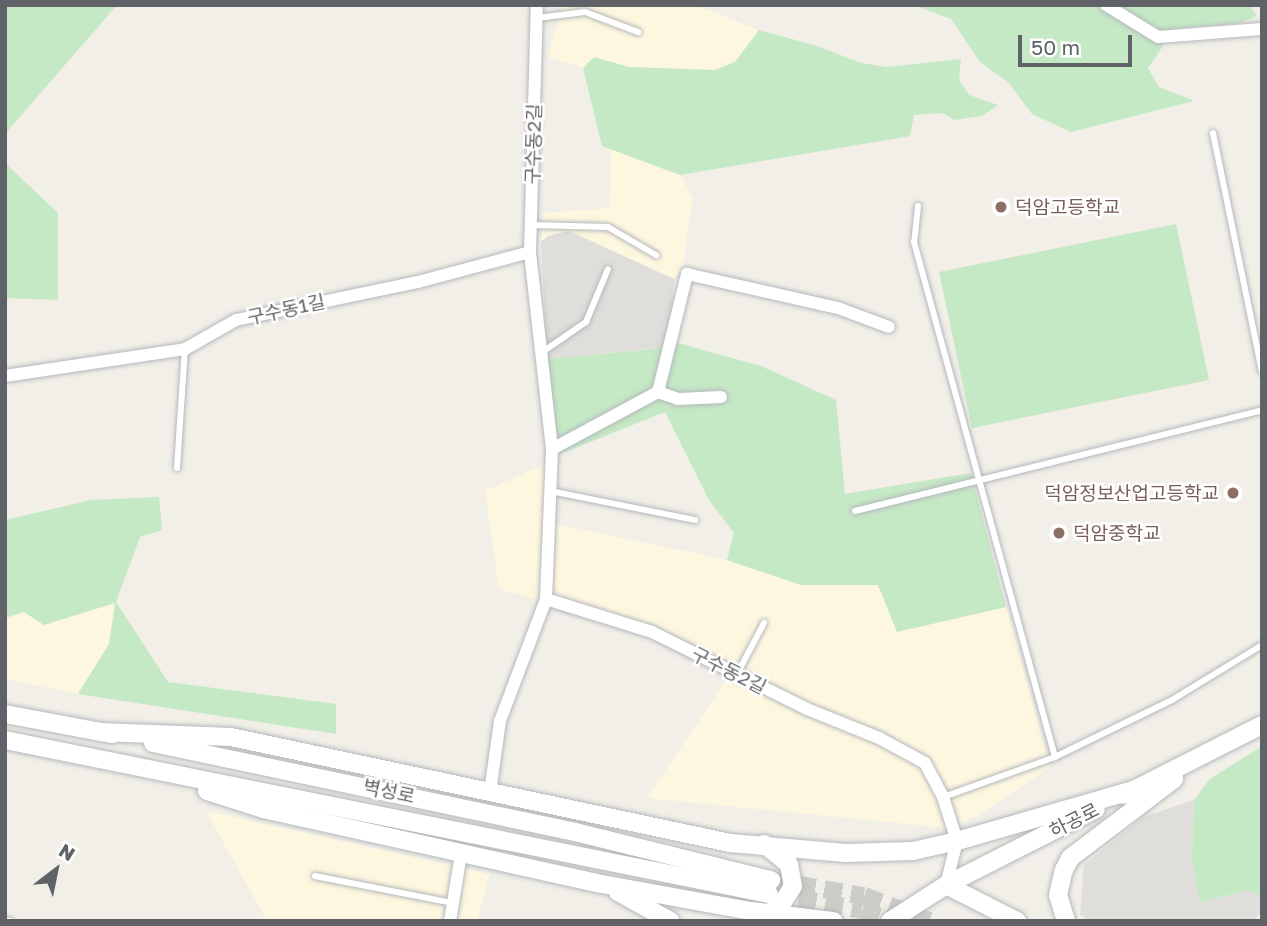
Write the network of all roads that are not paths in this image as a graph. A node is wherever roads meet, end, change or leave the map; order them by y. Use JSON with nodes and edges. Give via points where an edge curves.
{"nodes":[{"id":1,"x":1106,"y":5,"type":"edge"},
{"id":2,"x":537,"y":11,"type":"edge"},
{"id":3,"x":1262,"y":29,"type":"edge"},
{"id":4,"x":638,"y":32,"type":"dead end"},
{"id":5,"x":1213,"y":133,"type":"dead end"},
{"id":6,"x":918,"y":205,"type":"dead end"},
{"id":7,"x":531,"y":225,"type":"junction"},
{"id":8,"x":530,"y":252,"type":"junction"},
{"id":9,"x":656,"y":255,"type":"dead end"},
{"id":10,"x":608,"y":269,"type":"dead end"},
{"id":11,"x":889,"y":327,"type":"dead end"},
{"id":12,"x":185,"y":349,"type":"junction"},
{"id":13,"x":541,"y":353,"type":"junction"},
{"id":14,"x":1262,"y":371,"type":"edge"},
{"id":15,"x":5,"y":376,"type":"edge"},
{"id":16,"x":658,"y":392,"type":"junction"},
{"id":17,"x":721,"y":397,"type":"dead end"},
{"id":18,"x":1262,"y":410,"type":"edge"},
{"id":19,"x":552,"y":449,"type":"junction"},
{"id":20,"x":177,"y":468,"type":"dead end"},
{"id":21,"x":980,"y":479,"type":"junction"},
{"id":22,"x":550,"y":491,"type":"junction"},
{"id":23,"x":856,"y":511,"type":"dead end"},
{"id":24,"x":695,"y":520,"type":"dead end"},
{"id":25,"x":546,"y":599,"type":"junction"},
{"id":26,"x":764,"y":623,"type":"dead end"},
{"id":27,"x":1262,"y":645,"type":"edge"},
{"id":28,"x":737,"y":674,"type":"junction"},
{"id":29,"x":5,"y":713,"type":"edge"},
{"id":30,"x":1262,"y":725,"type":"edge"},
{"id":31,"x":100,"y":732,"type":"junction"},
{"id":32,"x":5,"y":740,"type":"edge"},
{"id":33,"x":1205,"y":756,"type":"junction"},
{"id":34,"x":1055,"y":757,"type":"junction"},
{"id":35,"x":127,"y":765,"type":"junction"},
{"id":36,"x":1134,"y":790,"type":"junction"},
{"id":37,"x":489,"y":792,"type":"junction"},
{"id":38,"x":943,"y":797,"type":"junction"},
{"id":39,"x":957,"y":841,"type":"junction"},
{"id":40,"x":764,"y":844,"type":"junction"},
{"id":41,"x":465,"y":853,"type":"junction"},
{"id":42,"x":315,"y":876,"type":"dead end"},
{"id":43,"x":602,"y":884,"type":"junction"},
{"id":44,"x":946,"y":885,"type":"junction"},
{"id":45,"x":453,"y":903,"type":"junction"},
{"id":46,"x":768,"y":913,"type":"junction"},
{"id":47,"x":450,"y":921,"type":"edge"},
{"id":48,"x":670,"y":921,"type":"edge"},
{"id":49,"x":832,"y":921,"type":"edge"},
{"id":50,"x":890,"y":921,"type":"edge"},
{"id":51,"x":1017,"y":921,"type":"edge"},
{"id":52,"x":1066,"y":921,"type":"edge"}],
"edges":[{"from":1,"to":3,"type":"street","via":[[1158,37]]},
{"from":2,"to":4,"type":"lane","via":[[585,12]]},
{"from":2,"to":7,"type":"street","name":"구수동2길"},
{"from":5,"to":14,"type":"lane"},
{"from":6,"to":21,"type":"lane","via":[[914,242]]},
{"from":7,"to":8,"type":"street","name":"구수동2길"},
{"from":7,"to":9,"type":"lane","via":[[608,227]]},
{"from":8,"to":12,"type":"street","name":"구수동1길","via":[[418,282],[236,320]]},
{"from":8,"to":13,"type":"street","name":"구수동2길"},
{"from":10,"to":13,"type":"lane","via":[[586,322]]},
{"from":11,"to":16,"type":"street","via":[[838,307],[687,274]]},
{"from":12,"to":15,"type":"street","name":"구수동1길"},
{"from":12,"to":20,"type":"lane"},
{"from":13,"to":19,"type":"street","name":"구수동2길"},
{"from":16,"to":17,"type":"street","via":[[678,399]]},
{"from":16,"to":19,"type":"street"},
{"from":18,"to":21,"type":"lane"},
{"from":19,"to":22,"type":"street","name":"구수동2길"},
{"from":21,"to":23,"type":"lane"},
{"from":21,"to":34,"type":"lane"},
{"from":22,"to":24,"type":"lane"},
{"from":22,"to":25,"type":"street","name":"구수동2길"},
{"from":25,"to":28,"type":"street","name":"구수동2길","via":[[652,632]]},
{"from":25,"to":37,"type":"street","via":[[499,721]]},
{"from":26,"to":28,"type":"lane"},
{"from":27,"to":34,"type":"lane","via":[[1172,700]]},
{"from":28,"to":38,"type":"street","name":"구수동2길","via":[[925,763]]},
{"from":29,"to":31,"type":"main road","name":"벽성로"},
{"from":30,"to":33,"type":"main road","name":"하공로"},
{"from":31,"to":35,"type":"main road","name":"벽성로","via":[[496,814],[770,887]]},
{"from":31,"to":37,"type":"main road","via":[[231,737]]},
{"from":32,"to":35,"type":"main road","name":"벽성로"},
{"from":33,"to":36,"type":"main road","name":"하공로"},
{"from":33,"to":52,"type":"main road","via":[[1070,858],[1058,895]]},
{"from":34,"to":38,"type":"lane"},
{"from":35,"to":41,"type":"main road","via":[[263,809]]},
{"from":36,"to":39,"type":"main road"},
{"from":36,"to":44,"type":"main road","name":"하공로"},
{"from":37,"to":40,"type":"main road","via":[[730,843]]},
{"from":38,"to":39,"type":"street","name":"구수동2길"},
{"from":39,"to":40,"type":"main road","via":[[913,851],[846,853]]},
{"from":39,"to":44,"type":"street"},
{"from":40,"to":46,"type":"main road","via":[[789,864],[793,886],[780,907]]},
{"from":41,"to":43,"type":"main road"},
{"from":41,"to":45,"type":"street","via":[[461,854]]},
{"from":42,"to":45,"type":"lane"},
{"from":43,"to":46,"type":"main road"},
{"from":43,"to":48,"type":"main road"},
{"from":44,"to":50,"type":"main road","name":"하공로"},
{"from":44,"to":51,"type":"main road"},
{"from":45,"to":47,"type":"street"},
{"from":46,"to":49,"type":"main road"}]}
